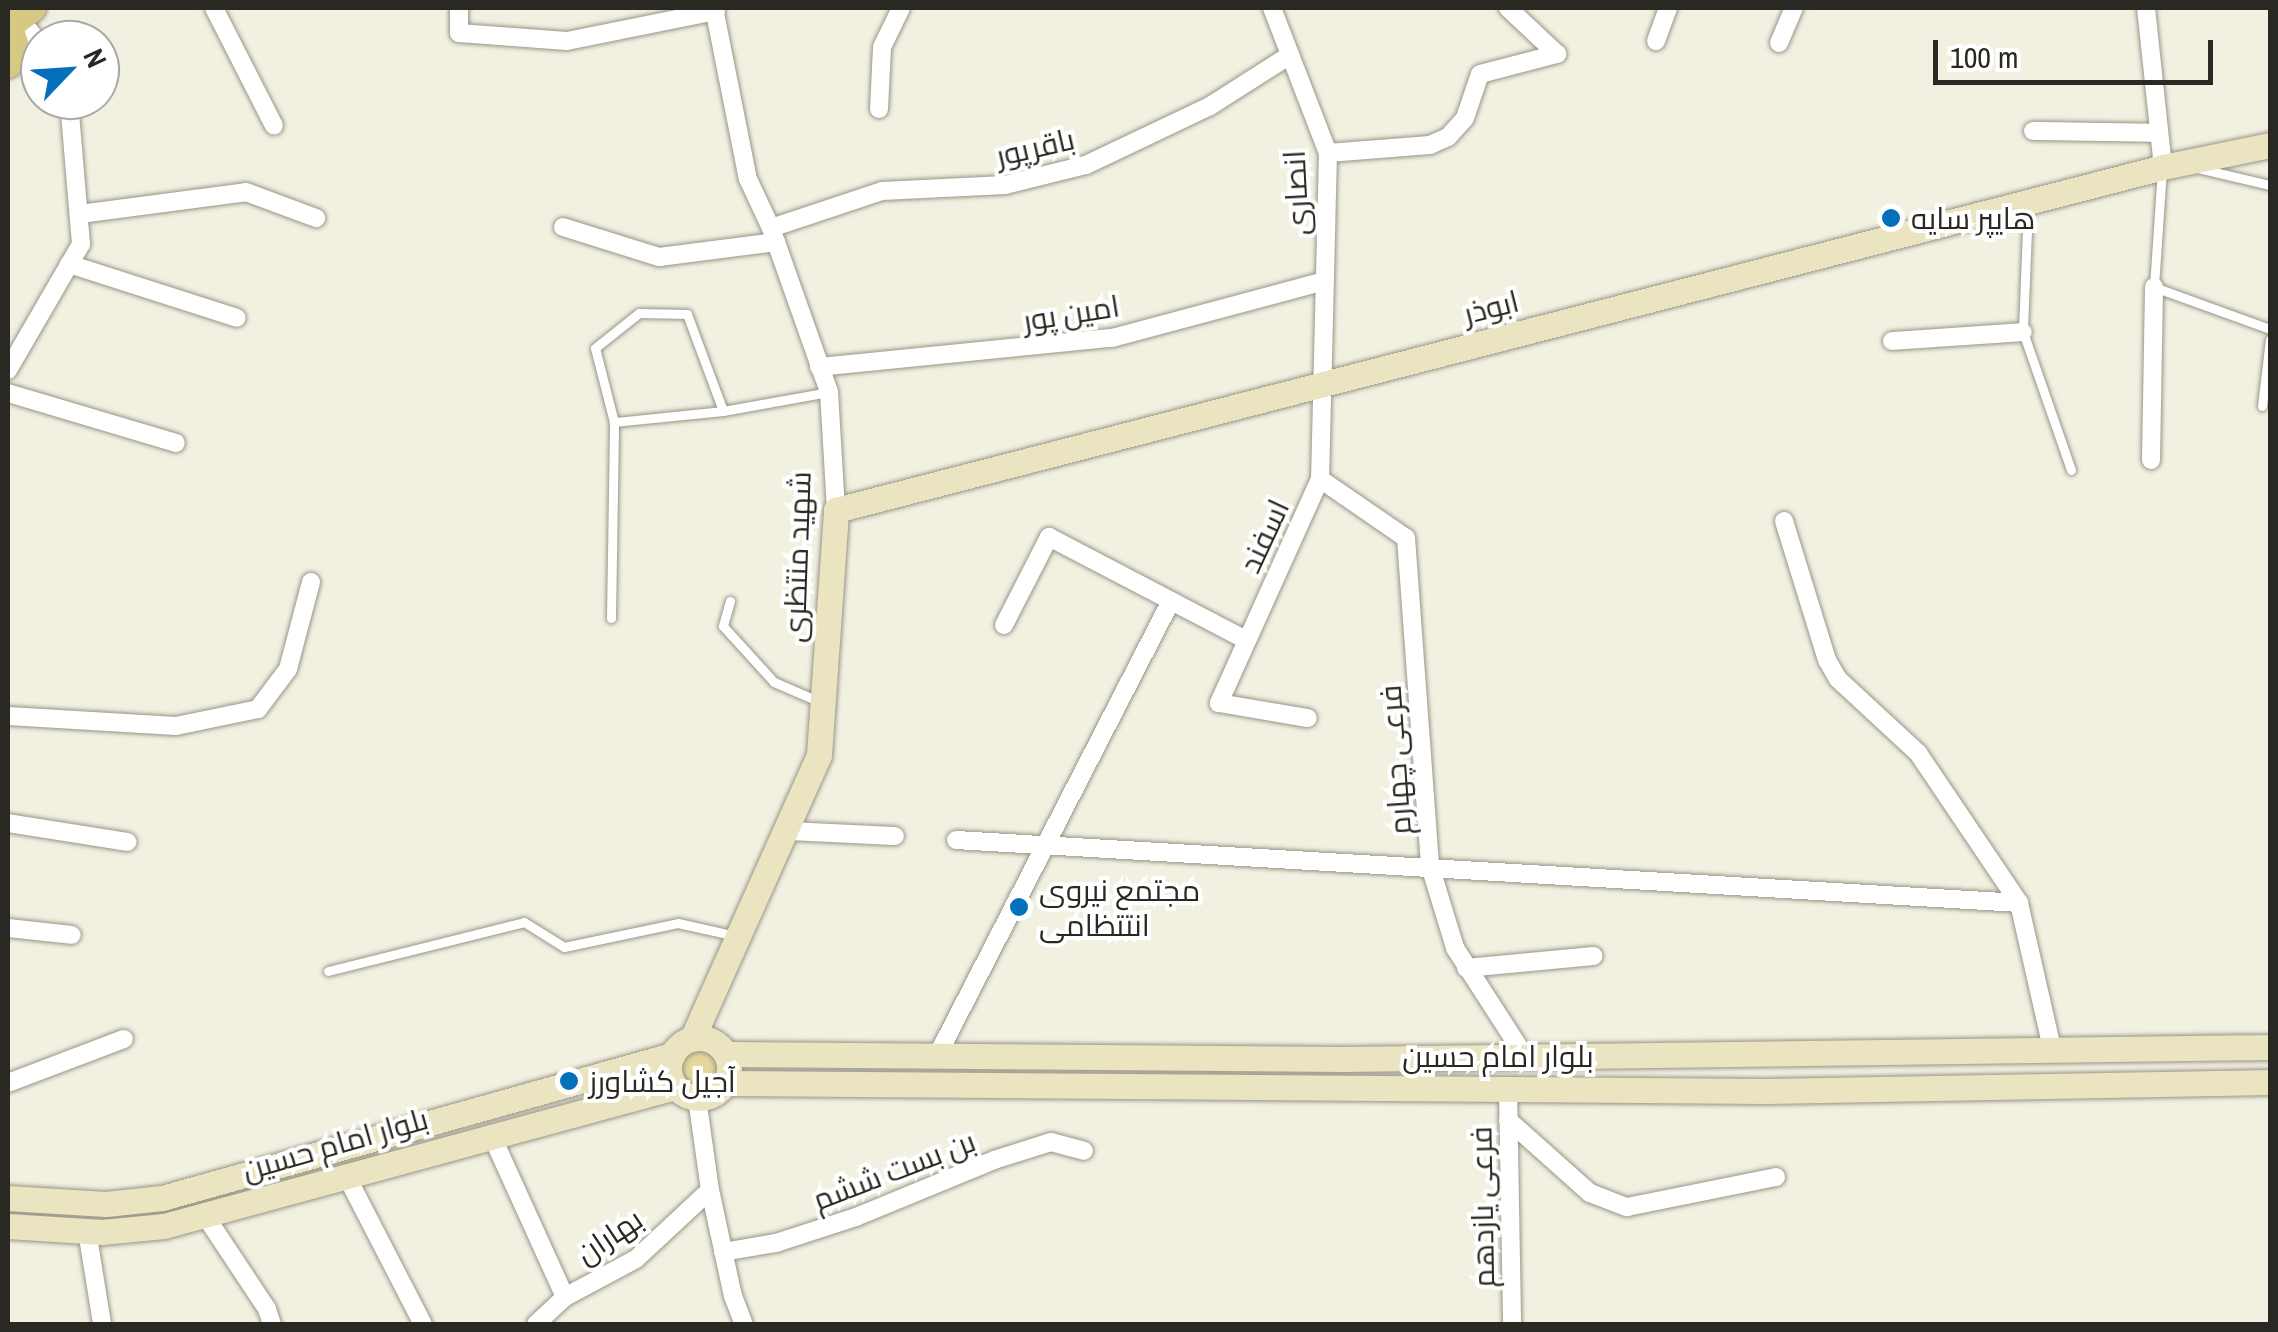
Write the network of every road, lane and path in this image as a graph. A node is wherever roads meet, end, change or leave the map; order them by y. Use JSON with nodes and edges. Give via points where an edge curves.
{"nodes":[{"id":1,"x":214,"y":8,"type":"edge"},
{"id":2,"x":459,"y":8,"type":"edge"},
{"id":3,"x":900,"y":8,"type":"edge"},
{"id":4,"x":1272,"y":8,"type":"edge"},
{"id":5,"x":1508,"y":8,"type":"edge"},
{"id":6,"x":1668,"y":8,"type":"edge"},
{"id":7,"x":1794,"y":8,"type":"edge"},
{"id":8,"x":2146,"y":8,"type":"edge"},
{"id":9,"x":715,"y":9,"type":"edge"},
{"id":10,"x":17,"y":19,"type":"edge"},
{"id":11,"x":1656,"y":41,"type":"dead end"},
{"id":12,"x":1779,"y":44,"type":"dead end"},
{"id":13,"x":1290,"y":55,"type":"junction"},
{"id":14,"x":8,"y":64,"type":"edge"},
{"id":15,"x":879,"y":109,"type":"dead end"},
{"id":16,"x":71,"y":120,"type":"edge"},
{"id":17,"x":274,"y":126,"type":"dead end"},
{"id":18,"x":2034,"y":131,"type":"dead end"},
{"id":19,"x":2159,"y":133,"type":"junction"},
{"id":20,"x":2270,"y":145,"type":"edge"},
{"id":21,"x":1328,"y":154,"type":"junction"},
{"id":22,"x":2173,"y":166,"type":"junction"},
{"id":23,"x":2270,"y":185,"type":"edge"},
{"id":24,"x":2028,"y":202,"type":"junction"},
{"id":25,"x":80,"y":214,"type":"junction"},
{"id":26,"x":316,"y":218,"type":"dead end"},
{"id":27,"x":563,"y":226,"type":"dead end"},
{"id":28,"x":773,"y":235,"type":"junction"},
{"id":29,"x":69,"y":264,"type":"junction"},
{"id":30,"x":1325,"y":281,"type":"junction"},
{"id":31,"x":2154,"y":287,"type":"junction"},
{"id":32,"x":237,"y":318,"type":"dead end"},
{"id":33,"x":2270,"y":329,"type":"edge"},
{"id":34,"x":2023,"y":332,"type":"junction"},
{"id":35,"x":2270,"y":340,"type":"edge"},
{"id":36,"x":1892,"y":341,"type":"dead end"},
{"id":37,"x":819,"y":367,"type":"junction"},
{"id":38,"x":8,"y":370,"type":"edge"},
{"id":39,"x":1323,"y":384,"type":"junction"},
{"id":40,"x":828,"y":392,"type":"junction"},
{"id":41,"x":8,"y":393,"type":"edge"},
{"id":42,"x":2262,"y":406,"type":"dead end"},
{"id":43,"x":723,"y":411,"type":"junction"},
{"id":44,"x":614,"y":422,"type":"junction"},
{"id":45,"x":176,"y":443,"type":"dead end"},
{"id":46,"x":2151,"y":460,"type":"dead end"},
{"id":47,"x":2071,"y":470,"type":"dead end"},
{"id":48,"x":1320,"y":479,"type":"junction"},
{"id":49,"x":836,"y":510,"type":"junction"},
{"id":50,"x":1784,"y":522,"type":"dead end"},
{"id":51,"x":312,"y":582,"type":"dead end"},
{"id":52,"x":730,"y":600,"type":"dead end"},
{"id":53,"x":1170,"y":600,"type":"junction"},
{"id":54,"x":611,"y":618,"type":"dead end"},
{"id":55,"x":1004,"y":625,"type":"dead end"},
{"id":56,"x":1246,"y":640,"type":"junction"},
{"id":57,"x":823,"y":704,"type":"junction"},
{"id":58,"x":8,"y":716,"type":"edge"},
{"id":59,"x":1308,"y":718,"type":"dead end"},
{"id":60,"x":8,"y":822,"type":"edge"},
{"id":61,"x":788,"y":831,"type":"junction"},
{"id":62,"x":894,"y":836,"type":"dead end"},
{"id":63,"x":956,"y":840,"type":"dead end"},
{"id":64,"x":128,"y":842,"type":"dead end"},
{"id":65,"x":1045,"y":845,"type":"junction"},
{"id":66,"x":1430,"y":866,"type":"junction"},
{"id":67,"x":2019,"y":903,"type":"junction"},
{"id":68,"x":8,"y":928,"type":"edge"},
{"id":69,"x":72,"y":935,"type":"dead end"},
{"id":70,"x":738,"y":936,"type":"junction"},
{"id":71,"x":1593,"y":956,"type":"dead end"},
{"id":72,"x":1466,"y":968,"type":"junction"},
{"id":73,"x":328,"y":971,"type":"dead end"},
{"id":74,"x":124,"y":1039,"type":"dead end"},
{"id":75,"x":692,"y":1039,"type":"junction"},
{"id":76,"x":2052,"y":1048,"type":"junction"},
{"id":77,"x":2270,"y":1048,"type":"edge"},
{"id":78,"x":726,"y":1054,"type":"junction"},
{"id":79,"x":672,"y":1056,"type":"junction"},
{"id":80,"x":936,"y":1058,"type":"junction"},
{"id":81,"x":1526,"y":1058,"type":"junction"},
{"id":82,"x":2270,"y":1082,"type":"edge"},
{"id":83,"x":8,"y":1083,"type":"edge"},
{"id":84,"x":726,"y":1083,"type":"junction"},
{"id":85,"x":1508,"y":1089,"type":"junction"},
{"id":86,"x":686,"y":1092,"type":"junction"},
{"id":87,"x":1508,"y":1120,"type":"junction"},
{"id":88,"x":491,"y":1134,"type":"junction"},
{"id":89,"x":1084,"y":1150,"type":"dead end"},
{"id":90,"x":346,"y":1175,"type":"junction"},
{"id":91,"x":1776,"y":1177,"type":"dead end"},
{"id":92,"x":710,"y":1190,"type":"junction"},
{"id":93,"x":8,"y":1198,"type":"edge"},
{"id":94,"x":204,"y":1214,"type":"junction"},
{"id":95,"x":8,"y":1226,"type":"edge"},
{"id":96,"x":87,"y":1230,"type":"junction"},
{"id":97,"x":723,"y":1252,"type":"junction"},
{"id":98,"x":565,"y":1297,"type":"junction"},
{"id":99,"x":102,"y":1324,"type":"edge"},
{"id":100,"x":272,"y":1324,"type":"edge"},
{"id":101,"x":424,"y":1324,"type":"edge"},
{"id":102,"x":536,"y":1324,"type":"edge"},
{"id":103,"x":744,"y":1324,"type":"edge"},
{"id":104,"x":1512,"y":1324,"type":"edge"}],
"edges":[{"from":1,"to":17,"type":"street"},
{"from":2,"to":9,"type":"street","via":[[459,33],[567,41]]},
{"from":3,"to":15,"type":"street","via":[[882,47]]},
{"from":4,"to":13,"type":"street","name":"انصاری"},
{"from":5,"to":21,"type":"street","via":[[1557,54],[1480,74],[1466,118],[1430,145]]},
{"from":6,"to":11,"type":"street"},
{"from":7,"to":12,"type":"street"},
{"from":8,"to":19,"type":"street"},
{"from":9,"to":28,"type":"street","name":"شهید منتظری","via":[[748,179]]},
{"from":10,"to":14,"type":"main road"},
{"from":13,"to":21,"type":"street","name":"انصاری"},
{"from":13,"to":28,"type":"street","name":"باقرپور","via":[[1210,106],[1086,165],[1006,185],[882,191]]},
{"from":16,"to":25,"type":"street"},
{"from":18,"to":19,"type":"street"},
{"from":19,"to":22,"type":"street"},
{"from":20,"to":22,"type":"street","name":"ابوذر"},
{"from":21,"to":30,"type":"street","name":"انصاری"},
{"from":22,"to":23,"type":"lane"},
{"from":22,"to":24,"type":"street","name":"ابوذر"},
{"from":22,"to":31,"type":"lane"},
{"from":24,"to":34,"type":"lane"},
{"from":24,"to":39,"type":"street","name":"ابوذر"},
{"from":25,"to":26,"type":"street","via":[[246,192]]},
{"from":25,"to":29,"type":"street","via":[[81,244]]},
{"from":27,"to":28,"type":"street","name":"باقرپور","via":[[659,257]]},
{"from":28,"to":37,"type":"street","name":"شهید منتظری"},
{"from":29,"to":32,"type":"street"},
{"from":29,"to":38,"type":"street"},
{"from":30,"to":37,"type":"street","name":"امین پور","via":[[1112,338]]},
{"from":30,"to":39,"type":"street","name":"انصاری"},
{"from":31,"to":33,"type":"lane"},
{"from":31,"to":46,"type":"street"},
{"from":34,"to":36,"type":"street"},
{"from":34,"to":47,"type":"lane"},
{"from":35,"to":42,"type":"lane"},
{"from":37,"to":40,"type":"street","name":"شهید منتظری"},
{"from":39,"to":48,"type":"street","name":"اسفند"},
{"from":39,"to":49,"type":"street","name":"ابوذر"},
{"from":40,"to":43,"type":"lane"},
{"from":40,"to":49,"type":"street","name":"شهید منتظری"},
{"from":41,"to":45,"type":"street"},
{"from":43,"to":44,"type":"lane"},
{"from":43,"to":44,"type":"lane","via":[[687,314],[639,313],[596,348]]},
{"from":44,"to":54,"type":"lane"},
{"from":48,"to":56,"type":"street","name":"اسفند"},
{"from":48,"to":66,"type":"street","name":"فرعی چهارم","via":[[1406,538]]},
{"from":49,"to":57,"type":"street","name":"شهید منتظری"},
{"from":50,"to":67,"type":"street","via":[[1838,679],[1918,753]]},
{"from":51,"to":58,"type":"street","via":[[288,669],[258,708],[176,726]]},
{"from":52,"to":57,"type":"lane","via":[[723,626],[774,682]]},
{"from":53,"to":55,"type":"street","via":[[1049,537]]},
{"from":53,"to":56,"type":"street"},
{"from":53,"to":65,"type":"street"},
{"from":56,"to":59,"type":"street","name":"اسفند","via":[[1219,703]]},
{"from":57,"to":61,"type":"street","name":"شهید منتظری","via":[[819,755]]},
{"from":60,"to":64,"type":"street"},
{"from":61,"to":62,"type":"street"},
{"from":61,"to":70,"type":"street","name":"شهید منتظری"},
{"from":63,"to":65,"type":"street"},
{"from":65,"to":66,"type":"street"},
{"from":65,"to":80,"type":"street"},
{"from":66,"to":67,"type":"street"},
{"from":66,"to":72,"type":"street","name":"فرعی چهارم"},
{"from":67,"to":76,"type":"street"},
{"from":68,"to":69,"type":"street"},
{"from":70,"to":73,"type":"lane","via":[[678,923],[564,947],[524,922]]},
{"from":70,"to":75,"type":"street","name":"شهید منتظری"},
{"from":71,"to":72,"type":"street"},
{"from":72,"to":81,"type":"street","name":"فرعی چهارم"},
{"from":74,"to":83,"type":"street"},
{"from":75,"to":78,"type":"street","via":[[712,1041]]},
{"from":75,"to":79,"type":"street"},
{"from":76,"to":77,"type":"street","name":"بلوار امام حسین"},
{"from":76,"to":81,"type":"street","name":"بلوار امام حسین"},
{"from":78,"to":80,"type":"street","name":"بلوار امام حسین"},
{"from":78,"to":84,"type":"street"},
{"from":79,"to":86,"type":"street","via":[[669,1072]]},
{"from":79,"to":93,"type":"street","name":"بلوار امام حسین","via":[[162,1198],[106,1204]]},
{"from":80,"to":81,"type":"street","name":"بلوار امام حسین"},
{"from":82,"to":85,"type":"street","name":"بلوار امام حسین"},
{"from":84,"to":85,"type":"street","name":"بلوار امام حسین"},
{"from":84,"to":86,"type":"street","via":[[714,1095]]},
{"from":85,"to":87,"type":"street","name":"فرعی یازدهم"},
{"from":86,"to":88,"type":"street","name":"بلوار امام حسین"},
{"from":86,"to":92,"type":"street"},
{"from":87,"to":91,"type":"street","via":[[1590,1193],[1627,1207]]},
{"from":87,"to":104,"type":"street","name":"فرعی یازدهم"},
{"from":88,"to":90,"type":"street","name":"بلوار امام حسین"},
{"from":88,"to":98,"type":"street"},
{"from":89,"to":97,"type":"street","name":"بن بست ششم","via":[[1051,1142],[856,1218]]},
{"from":90,"to":94,"type":"street","name":"بلوار امام حسین"},
{"from":90,"to":101,"type":"street"},
{"from":92,"to":97,"type":"street"},
{"from":92,"to":98,"type":"street","name":"بهاران","via":[[636,1258]]},
{"from":94,"to":96,"type":"street","name":"بلوار امام حسین","via":[[164,1226]]},
{"from":94,"to":100,"type":"street"},
{"from":95,"to":96,"type":"street","name":"بلوار امام حسین"},
{"from":96,"to":99,"type":"street"},
{"from":97,"to":103,"type":"street"},
{"from":98,"to":102,"type":"street","name":"بهاران"}]}
